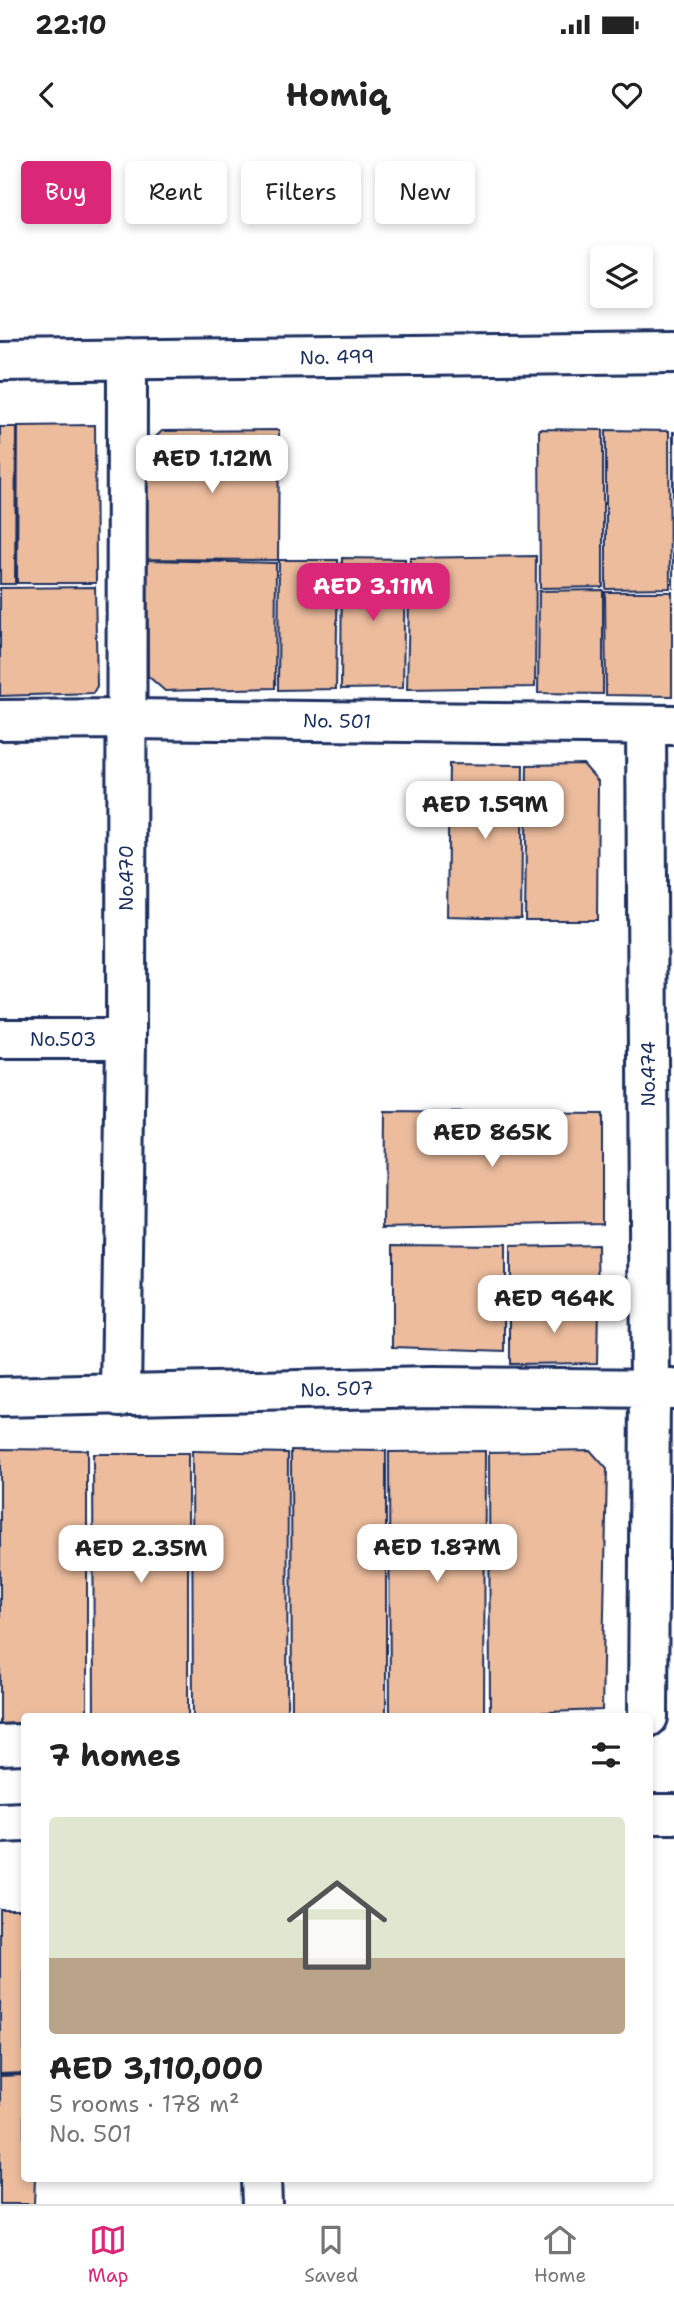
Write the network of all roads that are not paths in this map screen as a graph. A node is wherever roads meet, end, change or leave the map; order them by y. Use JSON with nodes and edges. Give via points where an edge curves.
{"nodes":[{"id":1,"x":674,"y":353,"type":"edge"},
{"id":2,"x":127,"y":359,"type":"junction"},
{"id":3,"x":0,"y":361,"type":"edge"},
{"id":4,"x":127,"y":719,"type":"junction"},
{"id":5,"x":0,"y":720,"type":"edge"},
{"id":6,"x":660,"y":725,"type":"edge"},
{"id":7,"x":126,"y":1039,"type":"junction"},
{"id":8,"x":0,"y":1040,"type":"edge"},
{"id":9,"x":662,"y":1388,"type":"edge"},
{"id":10,"x":121,"y":1396,"type":"junction"},
{"id":11,"x":0,"y":1397,"type":"edge"},
{"id":12,"x":648,"y":1713,"type":"edge"},
{"id":13,"x":653,"y":1733,"type":"edge"},
{"id":14,"x":674,"y":1733,"type":"edge"},
{"id":15,"x":21,"y":1744,"type":"edge"},
{"id":16,"x":0,"y":1745,"type":"edge"},
{"id":17,"x":653,"y":1814,"type":"edge"},
{"id":18,"x":674,"y":1814,"type":"edge"},
{"id":19,"x":21,"y":1822,"type":"edge"},
{"id":20,"x":0,"y":1823,"type":"edge"},
{"id":21,"x":261,"y":2182,"type":"edge"},
{"id":22,"x":262,"y":2204,"type":"edge"}],
"edges":[{"from":1,"to":2,"type":"street","name":"No. 499"},
{"from":2,"to":3,"type":"street","name":"No. 499"},
{"from":2,"to":4,"type":"street","name":"No.470"},
{"from":4,"to":5,"type":"street","name":"No. 501"},
{"from":4,"to":6,"type":"street","name":"No. 501"},
{"from":4,"to":7,"type":"street","name":"No.470"},
{"from":6,"to":9,"type":"street","name":"No.474"},
{"from":7,"to":8,"type":"street","name":"No.503"},
{"from":7,"to":10,"type":"street","name":"No.470"},
{"from":9,"to":10,"type":"street","name":"No. 507","via":[[431,1387]]},
{"from":9,"to":12,"type":"street","name":"No.474"},
{"from":10,"to":11,"type":"street","name":"No. 507"},
{"from":13,"to":14,"type":"street"},
{"from":15,"to":16,"type":"street"},
{"from":17,"to":18,"type":"street"},
{"from":19,"to":20,"type":"street"},
{"from":21,"to":22,"type":"street"}]}
